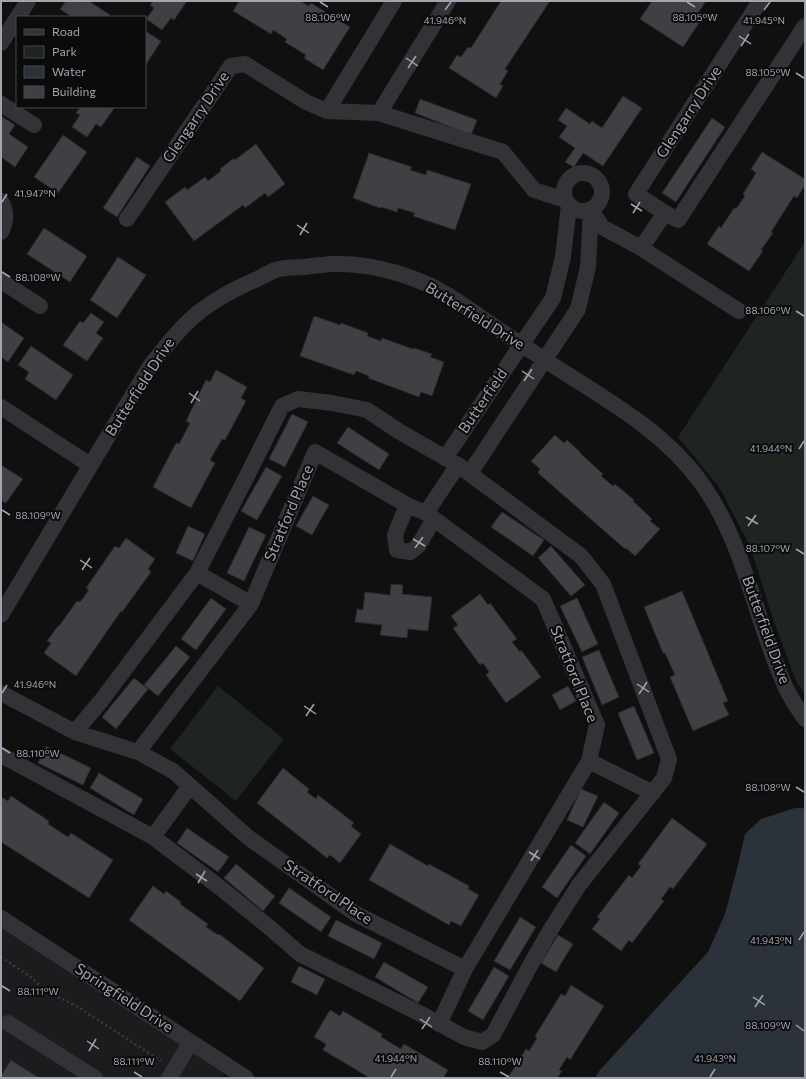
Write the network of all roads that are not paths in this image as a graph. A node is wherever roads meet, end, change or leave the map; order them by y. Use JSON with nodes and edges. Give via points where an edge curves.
{"nodes":[{"id":1,"x":28,"y":1,"type":"edge"},
{"id":2,"x":394,"y":1,"type":"edge"},
{"id":3,"x":448,"y":1,"type":"edge"},
{"id":4,"x":760,"y":1,"type":"edge"},
{"id":5,"x":18,"y":16,"type":"edge"},
{"id":6,"x":16,"y":20,"type":"edge"},
{"id":7,"x":805,"y":26,"type":"edge"},
{"id":8,"x":1,"y":43,"type":"edge"},
{"id":9,"x":1,"y":104,"type":"edge"},
{"id":10,"x":328,"y":111,"type":"junction"},
{"id":11,"x":379,"y":113,"type":"junction"},
{"id":12,"x":34,"y":125,"type":"dead end"},
{"id":13,"x":567,"y":202,"type":"junction"},
{"id":14,"x":3,"y":206,"type":"edge"},
{"id":15,"x":592,"y":209,"type":"junction"},
{"id":16,"x":665,"y":213,"type":"junction"},
{"id":17,"x":127,"y":219,"type":"dead end"},
{"id":18,"x":1,"y":232,"type":"edge"},
{"id":19,"x":641,"y":248,"type":"junction"},
{"id":20,"x":1,"y":280,"type":"edge"},
{"id":21,"x":40,"y":306,"type":"dead end"},
{"id":22,"x":739,"y":311,"type":"dead end"},
{"id":23,"x":522,"y":345,"type":"junction"},
{"id":24,"x":544,"y":359,"type":"junction"},
{"id":25,"x":1,"y":407,"type":"edge"},
{"id":26,"x":90,"y":465,"type":"junction"},
{"id":27,"x":458,"y":465,"type":"junction"},
{"id":28,"x":407,"y":505,"type":"junction"},
{"id":29,"x":430,"y":516,"type":"junction"},
{"id":30,"x":197,"y":573,"type":"junction"},
{"id":31,"x":251,"y":604,"type":"junction"},
{"id":32,"x":1,"y":615,"type":"edge"},
{"id":33,"x":1,"y":693,"type":"edge"},
{"id":34,"x":805,"y":719,"type":"edge"},
{"id":35,"x":75,"y":732,"type":"junction"},
{"id":36,"x":138,"y":752,"type":"junction"},
{"id":37,"x":1,"y":755,"type":"edge"},
{"id":38,"x":589,"y":761,"type":"junction"},
{"id":39,"x":190,"y":786,"type":"junction"},
{"id":40,"x":652,"y":793,"type":"junction"},
{"id":41,"x":153,"y":837,"type":"junction"},
{"id":42,"x":1,"y":918,"type":"edge"},
{"id":43,"x":465,"y":969,"type":"junction"},
{"id":44,"x":8,"y":1023,"type":"dead end"},
{"id":45,"x":439,"y":1024,"type":"junction"},
{"id":46,"x":191,"y":1042,"type":"junction"},
{"id":47,"x":96,"y":1078,"type":"edge"},
{"id":48,"x":169,"y":1078,"type":"edge"},
{"id":49,"x":246,"y":1078,"type":"edge"}],
"edges":[{"from":1,"to":5,"type":"street"},
{"from":2,"to":10,"type":"street"},
{"from":3,"to":11,"type":"street"},
{"from":4,"to":16,"type":"street","name":"Glengarry Drive","via":[[636,194]]},
{"from":6,"to":8,"type":"street"},
{"from":7,"to":16,"type":"street","name":"Glengarry Drive","via":[[678,220]]},
{"from":9,"to":12,"type":"street"},
{"from":10,"to":11,"type":"street","name":"Glengarry Drive"},
{"from":10,"to":17,"type":"street","name":"Glengarry Drive","via":[[306,102],[245,64],[231,66]]},
{"from":11,"to":13,"type":"street","name":"Glengarry Drive","via":[[503,152],[534,190]]},
{"from":13,"to":15,"type":"street","name":"Glengarry Drive","via":[[579,211]]},
{"from":13,"to":15,"type":"street","via":[[564,194],[567,182],[576,174],[589,174],[601,188],[600,200]]},
{"from":13,"to":23,"type":"street","via":[[563,256],[552,298]]},
{"from":14,"to":18,"type":"street","via":[[5,223]]},
{"from":15,"to":19,"type":"street","via":[[602,227]]},
{"from":15,"to":24,"type":"street","via":[[588,267],[578,309]]},
{"from":16,"to":19,"type":"street"},
{"from":19,"to":22,"type":"street"},
{"from":20,"to":21,"type":"street"},
{"from":23,"to":24,"type":"street","name":"Butterfield Drive"},
{"from":23,"to":26,"type":"street","name":"Butterfield Drive","via":[[452,298],[430,285],[405,275],[355,265],[330,264],[277,269],[210,303],[176,332],[150,366]]},
{"from":23,"to":27,"type":"street","name":"Butterfield"},
{"from":24,"to":27,"type":"street","name":"Butterfield"},
{"from":24,"to":34,"type":"street","name":"Butterfield Drive","via":[[658,436],[704,486],[722,515],[740,558],[786,688]]},
{"from":25,"to":26,"type":"street"},
{"from":26,"to":32,"type":"street","name":"Butterfield Drive"},
{"from":27,"to":29,"type":"street","name":"Butterfield"},
{"from":27,"to":30,"type":"street","via":[[367,410],[298,399],[282,406]]},
{"from":27,"to":40,"type":"street","via":[[581,556],[603,584],[669,759],[664,778]]},
{"from":28,"to":29,"type":"street","name":"Stratford Place"},
{"from":28,"to":29,"type":"street","name":"Butterfield","via":[[395,535],[398,550],[410,552],[418,546]]},
{"from":28,"to":31,"type":"street","name":"Stratford Place","via":[[315,452]]},
{"from":29,"to":38,"type":"street","name":"Stratford Place","via":[[543,599],[597,725]]},
{"from":30,"to":31,"type":"street"},
{"from":30,"to":35,"type":"street"},
{"from":31,"to":36,"type":"street","name":"Stratford Place"},
{"from":33,"to":35,"type":"street","name":"Stratford Place"},
{"from":35,"to":36,"type":"street","name":"Stratford Place"},
{"from":36,"to":39,"type":"street","name":"Stratford Place","via":[[173,770]]},
{"from":37,"to":41,"type":"street"},
{"from":38,"to":40,"type":"street"},
{"from":38,"to":43,"type":"street","name":"Stratford Place"},
{"from":39,"to":41,"type":"street"},
{"from":39,"to":43,"type":"street","name":"Stratford Place","via":[[249,838],[356,914]]},
{"from":40,"to":45,"type":"street","via":[[579,885],[551,929],[493,1034],[482,1042],[464,1037]]},
{"from":41,"to":45,"type":"street","via":[[218,886],[300,954]]},
{"from":42,"to":46,"type":"street","name":"Springfield Drive"},
{"from":43,"to":45,"type":"street"},
{"from":44,"to":47,"type":"street"},
{"from":46,"to":48,"type":"street"},
{"from":46,"to":49,"type":"street","name":"Springfield Drive"}]}
